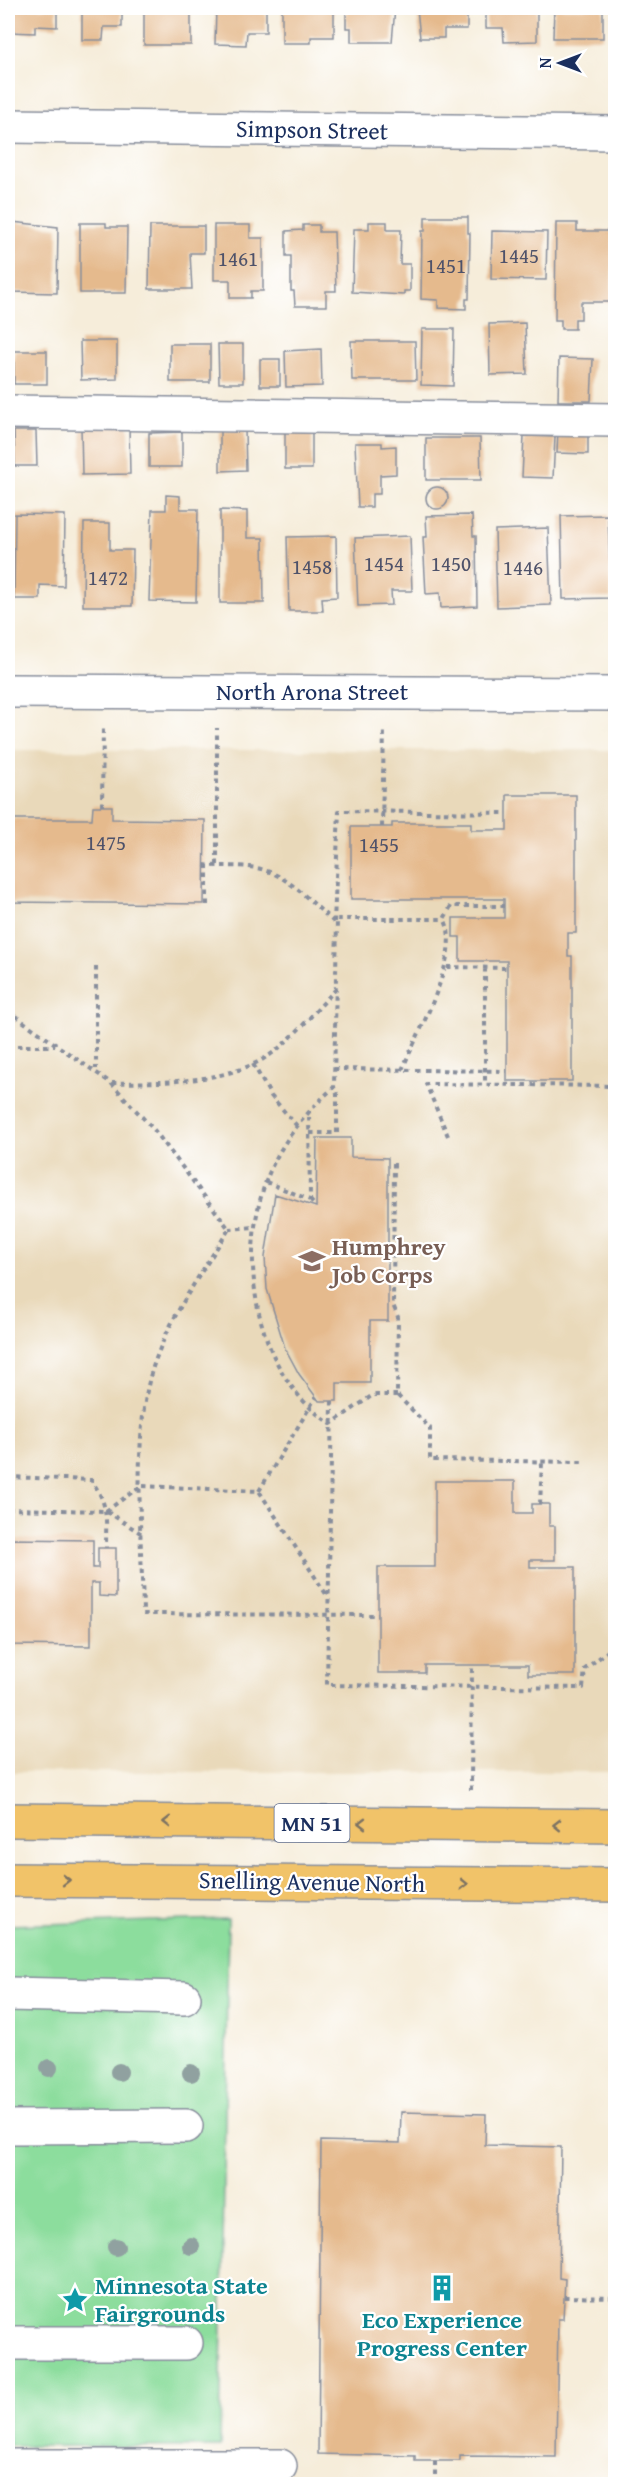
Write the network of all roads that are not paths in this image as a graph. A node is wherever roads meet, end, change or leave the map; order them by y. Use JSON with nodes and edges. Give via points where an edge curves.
{"nodes":[{"id":1,"x":8,"y":126,"type":"edge"},
{"id":2,"x":615,"y":134,"type":"edge"},
{"id":3,"x":8,"y":412,"type":"edge"},
{"id":4,"x":615,"y":420,"type":"edge"},
{"id":5,"x":8,"y":691,"type":"edge"},
{"id":6,"x":615,"y":694,"type":"edge"},
{"id":7,"x":8,"y":1820,"type":"edge"},
{"id":8,"x":615,"y":1826,"type":"edge"},
{"id":9,"x":8,"y":1880,"type":"edge"},
{"id":10,"x":615,"y":1885,"type":"edge"},
{"id":11,"x":8,"y":1994,"type":"edge"},
{"id":12,"x":184,"y":1998,"type":"dead end"},
{"id":13,"x":186,"y":2126,"type":"dead end"},
{"id":14,"x":8,"y":2127,"type":"edge"},
{"id":15,"x":8,"y":2343,"type":"edge"},
{"id":16,"x":186,"y":2343,"type":"dead end"},
{"id":17,"x":8,"y":2466,"type":"edge"},
{"id":18,"x":279,"y":2466,"type":"dead end"}],
"edges":[{"from":1,"to":2,"type":"street","name":"Simpson Street"},
{"from":3,"to":4,"type":"street"},
{"from":5,"to":6,"type":"street","name":"North Arona Street"},
{"from":8,"to":7,"type":"main road","number":"MN 51","one_way":true},
{"from":9,"to":10,"type":"main road","name":"Snelling Avenue North","one_way":true},
{"from":11,"to":12,"type":"street"},
{"from":13,"to":14,"type":"street"},
{"from":15,"to":16,"type":"street"},
{"from":17,"to":18,"type":"street"}]}
